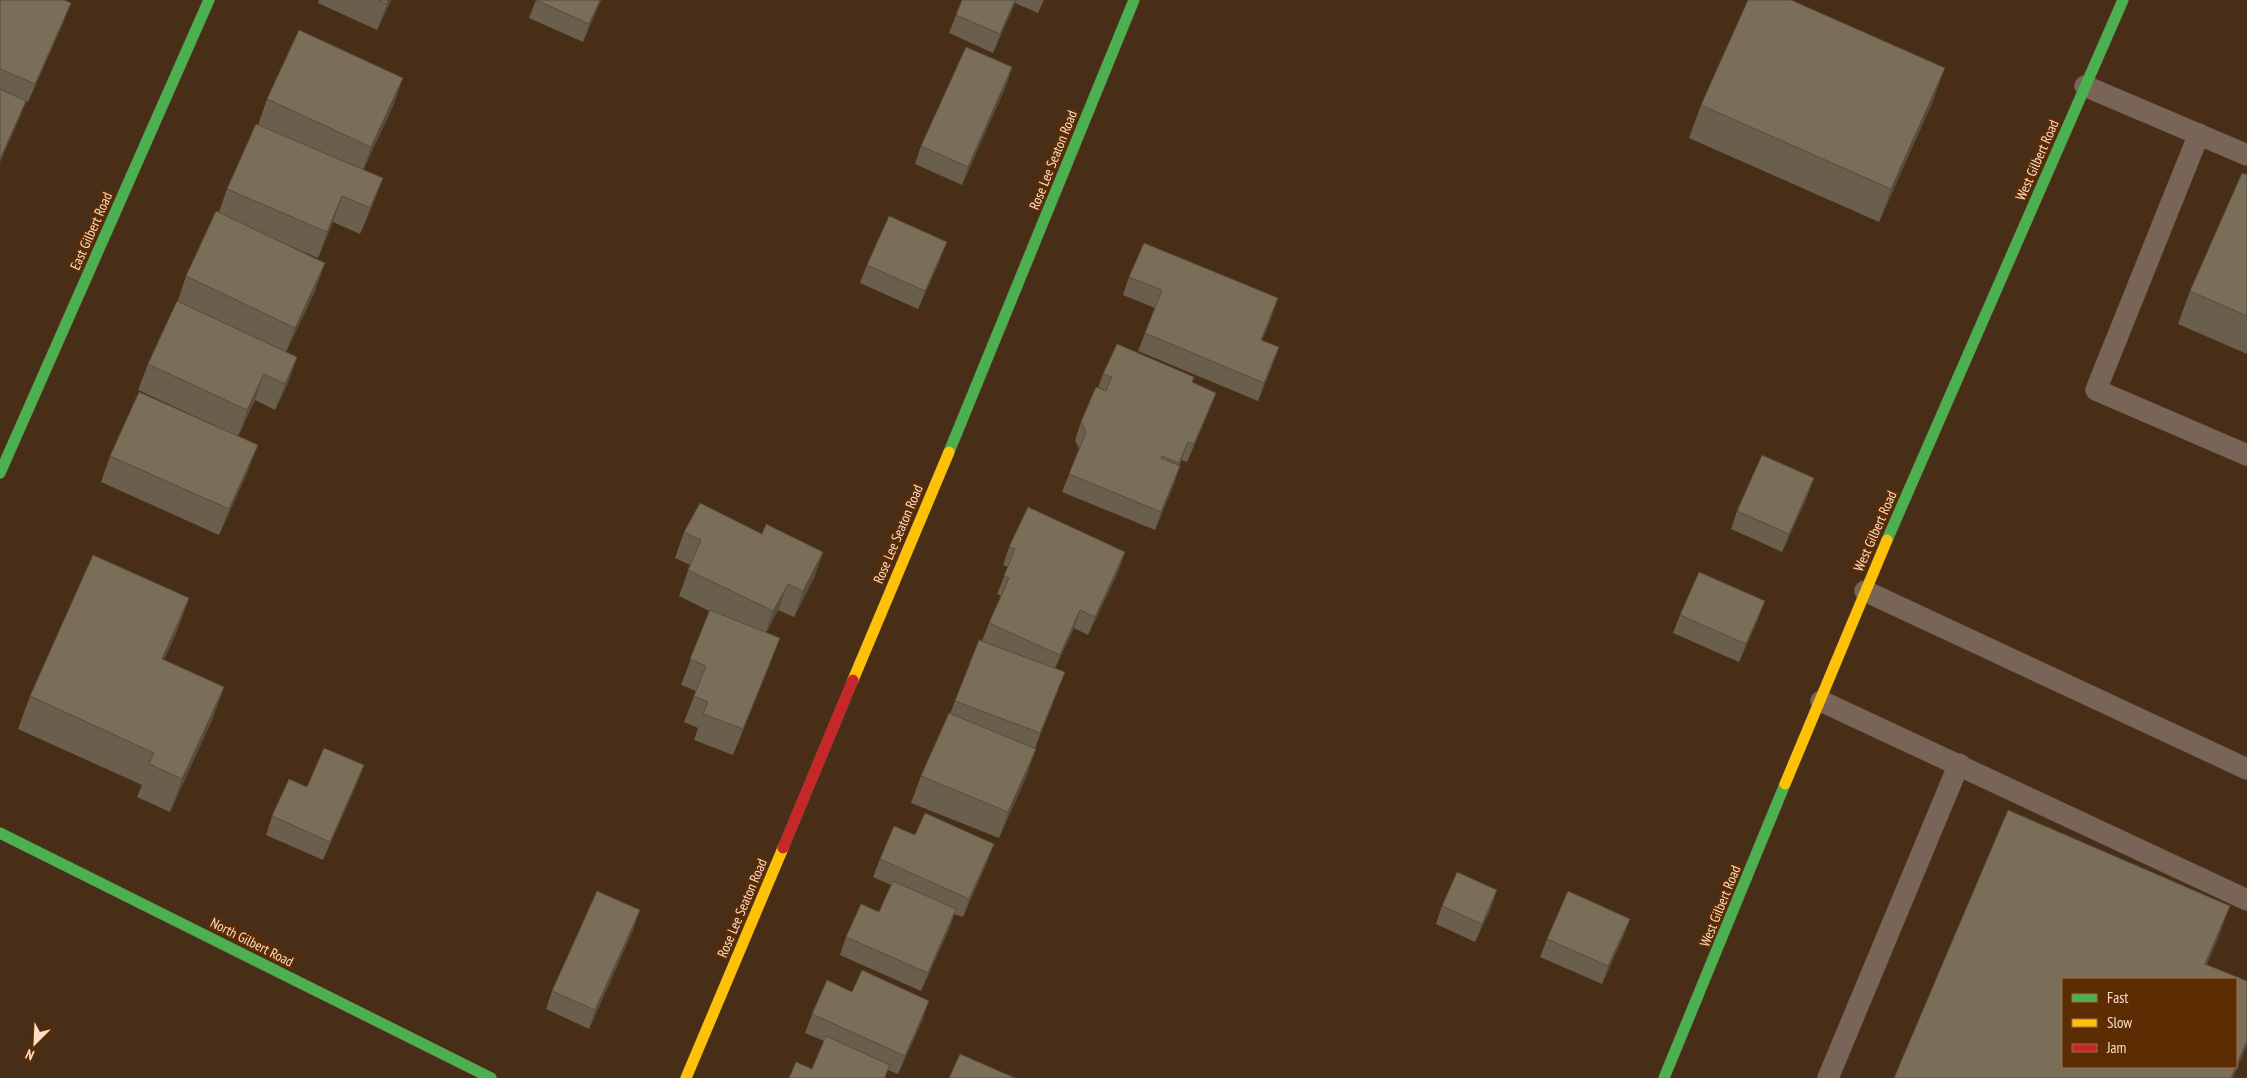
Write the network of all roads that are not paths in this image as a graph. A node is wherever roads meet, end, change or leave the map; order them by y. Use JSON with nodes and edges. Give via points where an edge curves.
{"nodes":[{"id":1,"x":209,"y":0,"type":"edge"},
{"id":2,"x":1134,"y":0,"type":"edge"},
{"id":3,"x":2123,"y":0,"type":"edge"},
{"id":4,"x":2085,"y":86,"type":"junction"},
{"id":5,"x":2199,"y":134,"type":"junction"},
{"id":6,"x":2247,"y":155,"type":"edge"},
{"id":7,"x":2247,"y":455,"type":"edge"},
{"id":8,"x":0,"y":473,"type":"edge"},
{"id":9,"x":1865,"y":591,"type":"junction"},
{"id":10,"x":1821,"y":701,"type":"junction"},
{"id":11,"x":1959,"y":764,"type":"junction"},
{"id":12,"x":2247,"y":769,"type":"edge"},
{"id":13,"x":0,"y":833,"type":"edge"},
{"id":14,"x":2247,"y":900,"type":"edge"},
{"id":15,"x":491,"y":1078,"type":"edge"},
{"id":16,"x":686,"y":1078,"type":"edge"},
{"id":17,"x":1664,"y":1078,"type":"edge"},
{"id":18,"x":1828,"y":1078,"type":"edge"}],
"edges":[{"from":1,"to":8,"type":"street","name":"East Gilbert Road"},
{"from":2,"to":16,"type":"street","name":"Rose Lee Seaton Road","via":[[917,529]]},
{"from":3,"to":4,"type":"street","name":"West Gilbert Road"},
{"from":4,"to":5,"type":"lane"},
{"from":4,"to":9,"type":"street","name":"West Gilbert Road"},
{"from":5,"to":6,"type":"lane"},
{"from":5,"to":7,"type":"lane","via":[[2096,390]]},
{"from":9,"to":10,"type":"street","name":"West Gilbert Road"},
{"from":9,"to":12,"type":"lane"},
{"from":10,"to":11,"type":"lane"},
{"from":10,"to":17,"type":"street","name":"West Gilbert Road"},
{"from":11,"to":14,"type":"lane"},
{"from":11,"to":18,"type":"lane"},
{"from":13,"to":15,"type":"street","name":"North Gilbert Road"}]}
